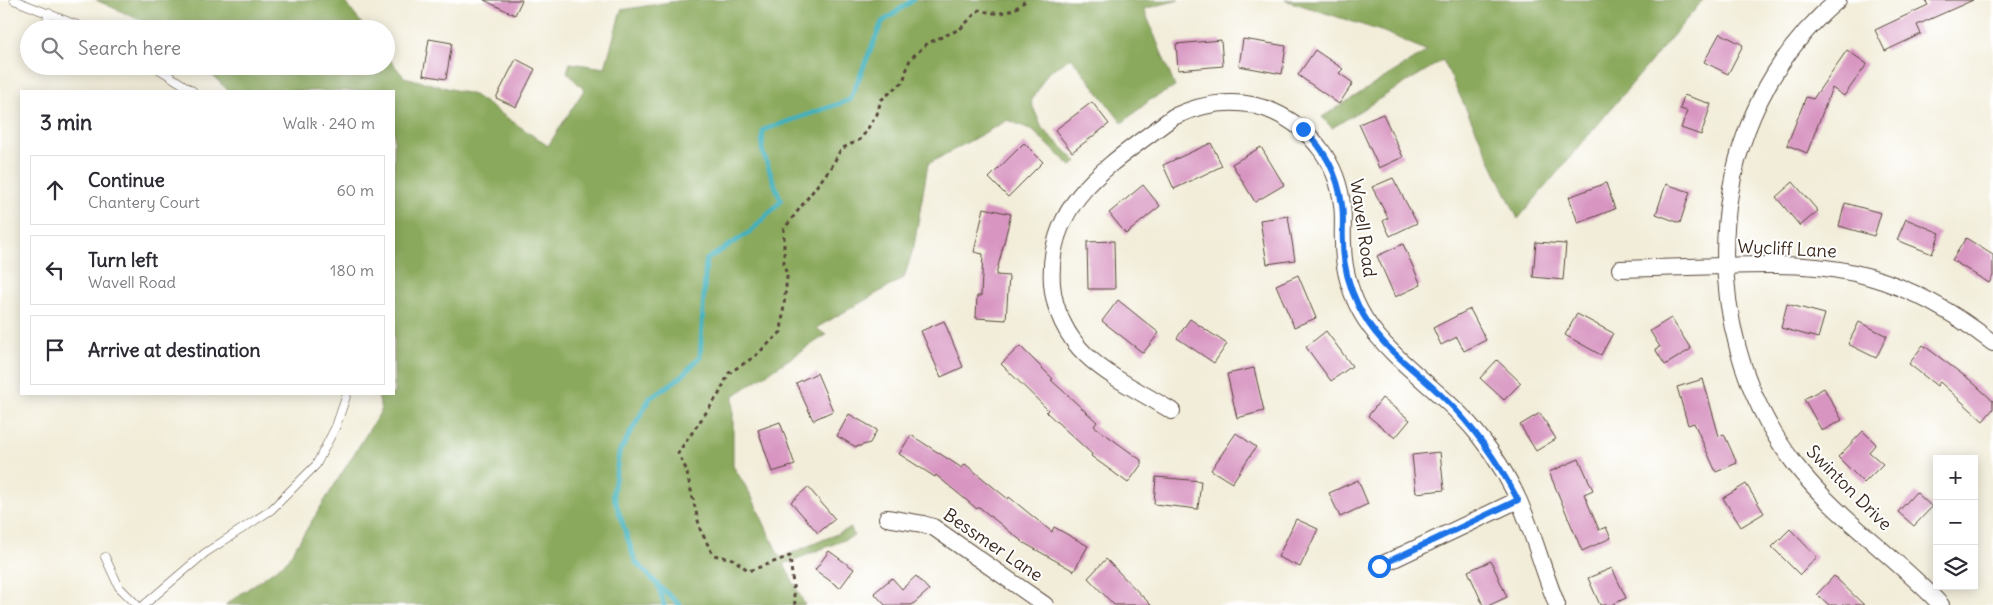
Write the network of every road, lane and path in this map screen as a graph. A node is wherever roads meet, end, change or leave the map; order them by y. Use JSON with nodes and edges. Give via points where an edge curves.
{"nodes":[{"id":1,"x":14,"y":0,"type":"edge"},
{"id":2,"x":1026,"y":0,"type":"edge"},
{"id":3,"x":1838,"y":0,"type":"edge"},
{"id":4,"x":49,"y":14,"type":"junction"},
{"id":5,"x":47,"y":20,"type":"edge"},
{"id":6,"x":64,"y":20,"type":"edge"},
{"id":7,"x":168,"y":75,"type":"edge"},
{"id":8,"x":190,"y":90,"type":"edge"},
{"id":9,"x":1724,"y":266,"type":"junction"},
{"id":10,"x":1620,"y":269,"type":"dead end"},
{"id":11,"x":1993,"y":343,"type":"edge"},
{"id":12,"x":347,"y":395,"type":"edge"},
{"id":13,"x":1172,"y":411,"type":"dead end"},
{"id":14,"x":1518,"y":500,"type":"junction"},
{"id":15,"x":887,"y":518,"type":"dead end"},
{"id":16,"x":104,"y":556,"type":"dead end"},
{"id":17,"x":1379,"y":566,"type":"dead end"},
{"id":18,"x":137,"y":605,"type":"edge"},
{"id":19,"x":144,"y":605,"type":"edge"},
{"id":20,"x":794,"y":605,"type":"edge"},
{"id":21,"x":1045,"y":605,"type":"edge"},
{"id":22,"x":1557,"y":605,"type":"edge"},
{"id":23,"x":1941,"y":605,"type":"edge"}],
"edges":[{"from":1,"to":4,"type":"lane"},
{"from":2,"to":20,"type":"path","via":[[1018,8],[996,14],[979,10],[960,29],[928,43],[910,59],[903,82],[881,100],[861,139],[841,149],[832,166],[784,229],[787,277],[781,332],[754,357],[729,373],[719,394],[678,453],[686,469],[700,529],[712,555],[734,559],[749,571],[790,556]]},
{"from":3,"to":9,"type":"street","name":"Swinton Drive","via":[[1799,40],[1782,63],[1752,118],[1732,180]]},
{"from":4,"to":5,"type":"lane"},
{"from":4,"to":6,"type":"lane"},
{"from":7,"to":8,"type":"lane"},
{"from":9,"to":10,"type":"street","name":"Wycliff Lane"},
{"from":9,"to":11,"type":"street","name":"Wycliff Lane","via":[[1815,266],[1869,276],[1931,301]]},
{"from":9,"to":23,"type":"street","name":"Swinton Drive","via":[[1728,307],[1740,360],[1776,439],[1822,495]]},
{"from":12,"to":19,"type":"lane","via":[[336,426],[316,465],[271,510],[205,553]]},
{"from":13,"to":14,"type":"street","name":"Wavell Road","via":[[1100,367],[1071,338],[1052,292],[1055,240],[1066,213],[1087,186],[1172,117],[1222,102],[1265,108],[1303,129],[1324,153],[1334,171],[1343,207],[1345,264],[1363,316],[1389,350],[1445,398],[1474,430],[1501,468]]},
{"from":14,"to":17,"type":"street"},
{"from":14,"to":22,"type":"street","name":"Wavell Road"},
{"from":15,"to":21,"type":"street","name":"Bessmer Lane","via":[[933,527]]},
{"from":16,"to":18,"type":"lane","via":[[119,587]]}]}
